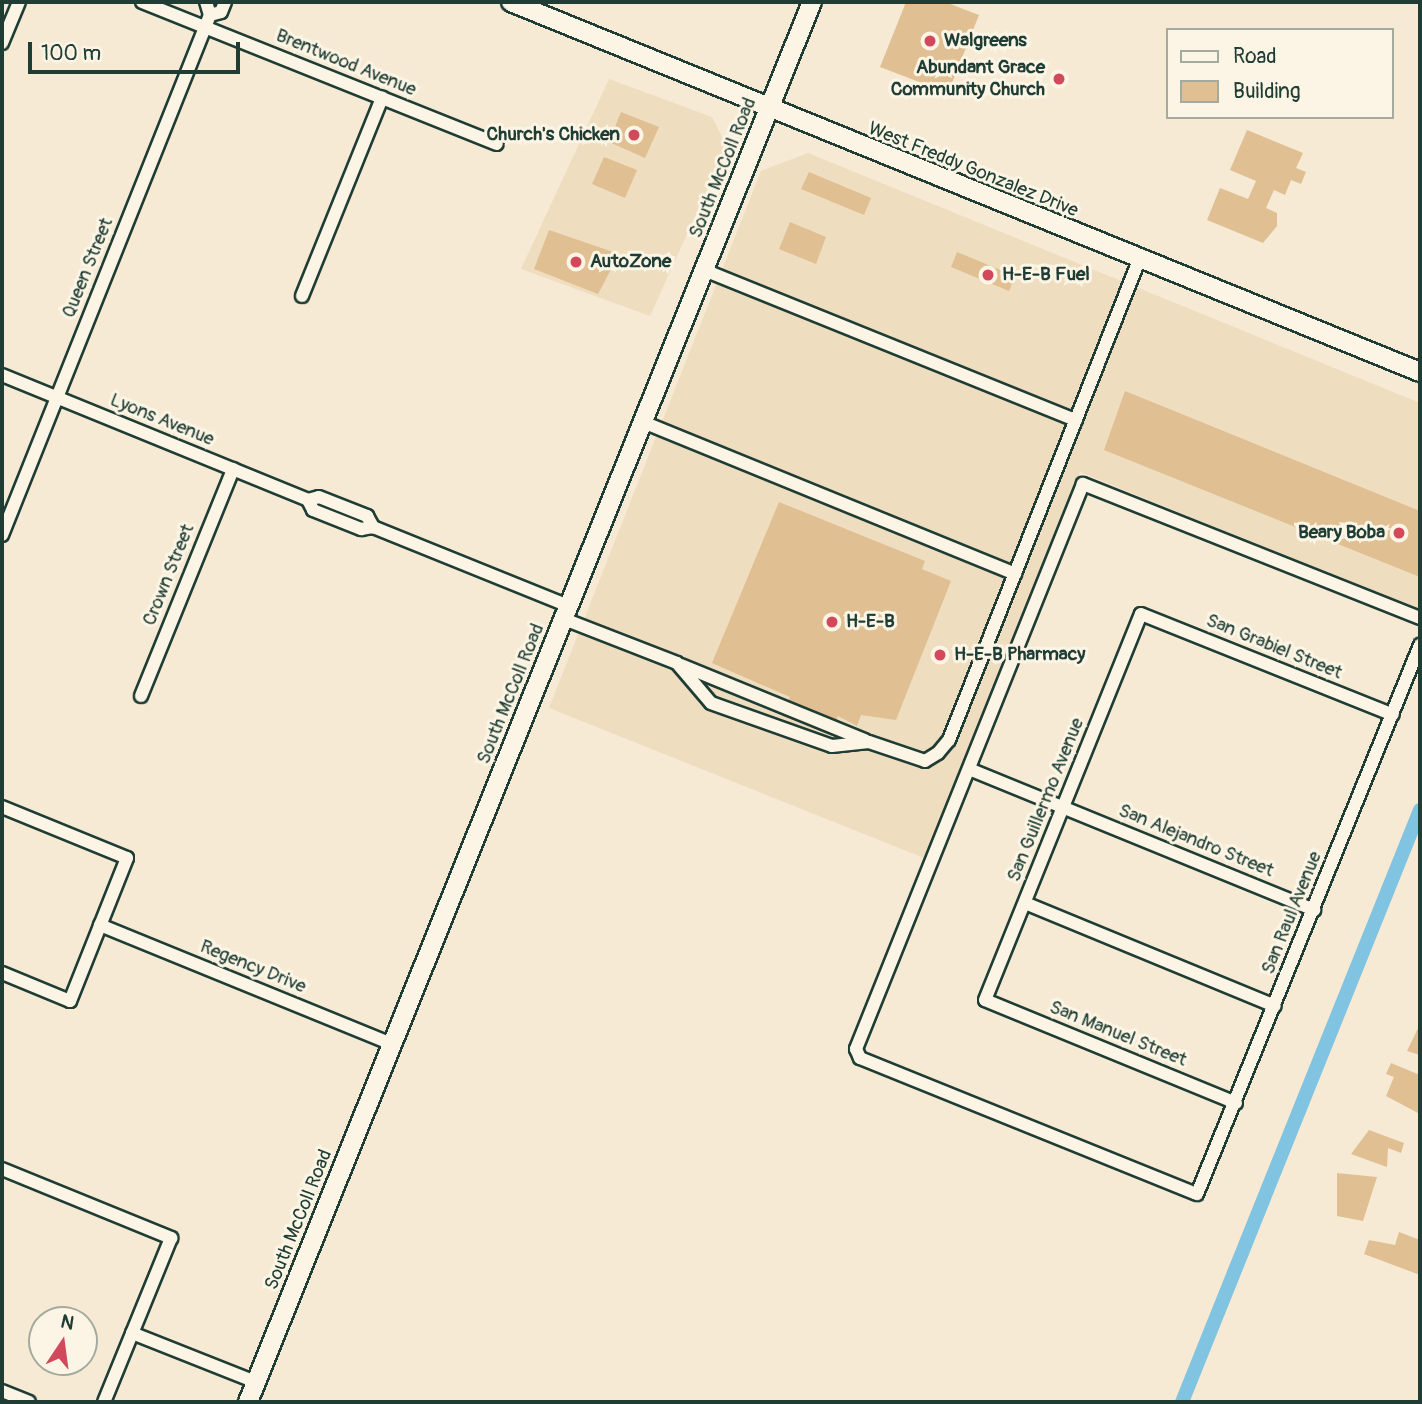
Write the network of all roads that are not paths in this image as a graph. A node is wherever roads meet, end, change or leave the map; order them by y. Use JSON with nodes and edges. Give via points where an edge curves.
{"nodes":[{"id":1,"x":19,"y":2,"type":"edge"},
{"id":2,"x":142,"y":2,"type":"edge"},
{"id":3,"x":225,"y":2,"type":"edge"},
{"id":4,"x":511,"y":2,"type":"edge"},
{"id":5,"x":812,"y":2,"type":"edge"},
{"id":6,"x":207,"y":15,"type":"edge"},
{"id":7,"x":2,"y":43,"type":"edge"},
{"id":8,"x":382,"y":98,"type":"junction"},
{"id":9,"x":769,"y":111,"type":"junction"},
{"id":10,"x":497,"y":144,"type":"dead end"},
{"id":11,"x":1139,"y":260,"type":"junction"},
{"id":12,"x":705,"y":270,"type":"junction"},
{"id":13,"x":302,"y":296,"type":"dead end"},
{"id":14,"x":1420,"y":372,"type":"edge"},
{"id":15,"x":2,"y":375,"type":"edge"},
{"id":16,"x":57,"y":397,"type":"junction"},
{"id":17,"x":1076,"y":421,"type":"junction"},
{"id":18,"x":643,"y":422,"type":"junction"},
{"id":19,"x":233,"y":470,"type":"junction"},
{"id":20,"x":2,"y":535,"type":"edge"},
{"id":21,"x":1015,"y":574,"type":"junction"},
{"id":22,"x":566,"y":612,"type":"junction"},
{"id":23,"x":1141,"y":614,"type":"joint"},
{"id":24,"x":1420,"y":618,"type":"edge"},
{"id":25,"x":1420,"y":645,"type":"edge"},
{"id":26,"x":677,"y":663,"type":"junction"},
{"id":27,"x":141,"y":695,"type":"dead end"},
{"id":28,"x":1392,"y":715,"type":"junction"},
{"id":29,"x":869,"y":742,"type":"junction"},
{"id":30,"x":969,"y":769,"type":"junction"},
{"id":31,"x":2,"y":807,"type":"edge"},
{"id":32,"x":1063,"y":808,"type":"junction"},
{"id":33,"x":1025,"y":903,"type":"junction"},
{"id":34,"x":1314,"y":910,"type":"junction"},
{"id":35,"x":100,"y":925,"type":"junction"},
{"id":36,"x":2,"y":973,"type":"edge"},
{"id":37,"x":985,"y":1000,"type":"joint"},
{"id":38,"x":1275,"y":1006,"type":"junction"},
{"id":39,"x":392,"y":1044,"type":"junction"},
{"id":40,"x":1236,"y":1103,"type":"junction"},
{"id":41,"x":2,"y":1169,"type":"edge"},
{"id":42,"x":132,"y":1333,"type":"junction"},
{"id":43,"x":256,"y":1382,"type":"junction"},
{"id":44,"x":2,"y":1391,"type":"edge"},
{"id":45,"x":29,"y":1402,"type":"edge"},
{"id":46,"x":104,"y":1402,"type":"edge"},
{"id":47,"x":248,"y":1402,"type":"edge"}],
"edges":[{"from":1,"to":7,"type":"street"},
{"from":2,"to":6,"type":"street","name":"Brentwood Avenue"},
{"from":3,"to":6,"type":"street","name":"Queen Street","via":[[221,12]]},
{"from":4,"to":9,"type":"main road","name":"West Freddy Gonzalez Drive"},
{"from":5,"to":9,"type":"main road","name":"South McColl Road"},
{"from":6,"to":8,"type":"street","name":"Brentwood Avenue"},
{"from":6,"to":16,"type":"street","name":"Queen Street"},
{"from":8,"to":10,"type":"street","name":"Brentwood Avenue"},
{"from":8,"to":13,"type":"street"},
{"from":9,"to":11,"type":"main road","name":"West Freddy Gonzalez Drive"},
{"from":9,"to":12,"type":"main road","name":"South McColl Road"},
{"from":11,"to":14,"type":"main road","name":"West Freddy Gonzalez Drive"},
{"from":11,"to":17,"type":"street"},
{"from":12,"to":17,"type":"street"},
{"from":12,"to":18,"type":"main road","name":"South McColl Road"},
{"from":15,"to":16,"type":"street","name":"Lyons Avenue"},
{"from":16,"to":19,"type":"street","name":"Lyons Avenue"},
{"from":16,"to":20,"type":"street","name":"Queen Street"},
{"from":17,"to":21,"type":"street"},
{"from":18,"to":21,"type":"street"},
{"from":18,"to":22,"type":"main road","name":"South McColl Road"},
{"from":19,"to":22,"type":"street","name":"Lyons Avenue","via":[[308,500],[318,497],[367,516],[373,527]]},
{"from":19,"to":27,"type":"street","name":"Crown Street"},
{"from":21,"to":29,"type":"street","name":"Lyons Avenue","via":[[938,753],[925,761]]},
{"from":22,"to":26,"type":"street","name":"Lyons Avenue"},
{"from":22,"to":39,"type":"main road","name":"South McColl Road"},
{"from":23,"to":28,"type":"street","name":"San Grabiel Street"},
{"from":23,"to":32,"type":"street","name":"San Guillermo Avenue"},
{"from":24,"to":30,"type":"street","via":[[1083,484]]},
{"from":25,"to":28,"type":"street","name":"San Raul Avenue"},
{"from":26,"to":29,"type":"street","name":"Lyons Avenue"},
{"from":26,"to":29,"type":"street","via":[[711,703],[832,746]]},
{"from":28,"to":34,"type":"street","name":"San Raul Avenue"},
{"from":30,"to":32,"type":"street","name":"San Alejandro Street"},
{"from":30,"to":40,"type":"street","name":"San Raul Avenue","via":[[856,1049],[860,1058],[1198,1194]]},
{"from":31,"to":35,"type":"street","via":[[127,858]]},
{"from":32,"to":33,"type":"street","name":"San Guillermo Avenue"},
{"from":32,"to":34,"type":"street","name":"San Alejandro Street"},
{"from":33,"to":37,"type":"street","name":"San Guillermo Avenue"},
{"from":33,"to":38,"type":"street"},
{"from":34,"to":38,"type":"street","name":"San Raul Avenue"},
{"from":35,"to":36,"type":"street","via":[[71,1000]]},
{"from":35,"to":39,"type":"street","name":"Regency Drive"},
{"from":37,"to":40,"type":"street","name":"San Manuel Street"},
{"from":38,"to":40,"type":"street","name":"San Raul Avenue"},
{"from":39,"to":43,"type":"main road","name":"South McColl Road"},
{"from":41,"to":42,"type":"street","via":[[171,1238]]},
{"from":42,"to":43,"type":"street"},
{"from":42,"to":46,"type":"street"},
{"from":43,"to":47,"type":"main road","name":"South McColl Road"},
{"from":44,"to":45,"type":"street"}]}
